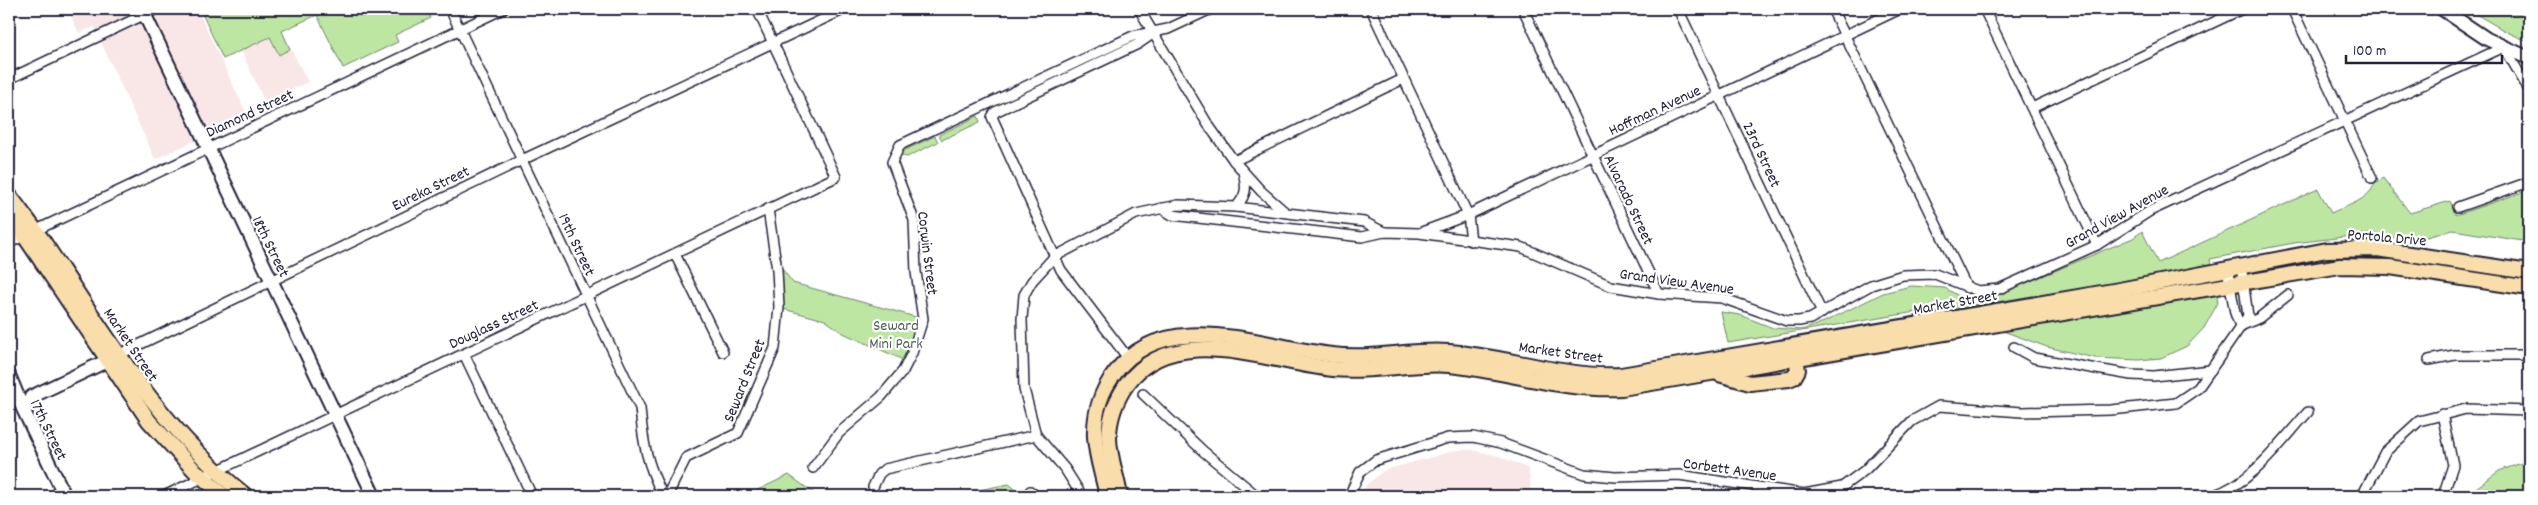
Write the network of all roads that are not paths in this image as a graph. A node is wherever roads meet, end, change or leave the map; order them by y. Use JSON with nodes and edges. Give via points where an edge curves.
{"nodes":[{"id":1,"x":156,"y":9,"type":"edge"},
{"id":2,"x":450,"y":9,"type":"edge"},
{"id":3,"x":503,"y":9,"type":"edge"},
{"id":4,"x":757,"y":9,"type":"edge"},
{"id":5,"x":845,"y":9,"type":"edge"},
{"id":6,"x":1139,"y":9,"type":"edge"},
{"id":7,"x":1211,"y":9,"type":"edge"},
{"id":8,"x":1370,"y":9,"type":"edge"},
{"id":9,"x":1523,"y":9,"type":"edge"},
{"id":10,"x":1678,"y":9,"type":"edge"},
{"id":11,"x":1832,"y":9,"type":"edge"},
{"id":12,"x":1900,"y":9,"type":"edge"},
{"id":13,"x":1984,"y":9,"type":"edge"},
{"id":14,"x":2242,"y":9,"type":"edge"},
{"id":15,"x":2292,"y":9,"type":"edge"},
{"id":16,"x":2442,"y":9,"type":"edge"},
{"id":17,"x":143,"y":12,"type":"edge"},
{"id":18,"x":460,"y":29,"type":"junction"},
{"id":19,"x":1153,"y":33,"type":"junction"},
{"id":20,"x":1844,"y":35,"type":"junction"},
{"id":21,"x":774,"y":43,"type":"junction"},
{"id":22,"x":2504,"y":47,"type":"junction"},
{"id":23,"x":2529,"y":58,"type":"edge"},
{"id":24,"x":9,"y":78,"type":"edge"},
{"id":25,"x":1404,"y":79,"type":"junction"},
{"id":26,"x":2529,"y":90,"type":"edge"},
{"id":27,"x":1719,"y":95,"type":"junction"},
{"id":28,"x":2032,"y":108,"type":"junction"},
{"id":29,"x":2345,"y":121,"type":"junction"},
{"id":30,"x":208,"y":149,"type":"junction"},
{"id":31,"x":1593,"y":155,"type":"junction"},
{"id":32,"x":522,"y":160,"type":"junction"},
{"id":33,"x":1234,"y":161,"type":"junction"},
{"id":34,"x":1242,"y":170,"type":"junction"},
{"id":35,"x":2372,"y":178,"type":"dead end"},
{"id":36,"x":2529,"y":182,"type":"edge"},
{"id":37,"x":9,"y":195,"type":"edge"},
{"id":38,"x":1236,"y":207,"type":"junction"},
{"id":39,"x":2458,"y":207,"type":"dead end"},
{"id":40,"x":1161,"y":208,"type":"junction"},
{"id":41,"x":768,"y":209,"type":"junction"},
{"id":42,"x":9,"y":212,"type":"edge"},
{"id":43,"x":1286,"y":212,"type":"junction"},
{"id":44,"x":1468,"y":215,"type":"junction"},
{"id":45,"x":1384,"y":232,"type":"junction"},
{"id":46,"x":30,"y":233,"type":"junction"},
{"id":47,"x":1419,"y":233,"type":"junction"},
{"id":48,"x":1471,"y":241,"type":"junction"},
{"id":49,"x":9,"y":243,"type":"edge"},
{"id":50,"x":2096,"y":245,"type":"junction"},
{"id":51,"x":675,"y":254,"type":"junction"},
{"id":52,"x":1054,"y":256,"type":"junction"},
{"id":53,"x":2241,"y":265,"type":"junction"},
{"id":54,"x":2227,"y":268,"type":"junction"},
{"id":55,"x":2529,"y":272,"type":"edge"},
{"id":56,"x":2244,"y":282,"type":"junction"},
{"id":57,"x":272,"y":283,"type":"junction"},
{"id":58,"x":2230,"y":285,"type":"junction"},
{"id":59,"x":1968,"y":288,"type":"junction"},
{"id":60,"x":2529,"y":288,"type":"edge"},
{"id":61,"x":1658,"y":294,"type":"junction"},
{"id":62,"x":2288,"y":295,"type":"dead end"},
{"id":63,"x":587,"y":296,"type":"junction"},
{"id":64,"x":1822,"y":313,"type":"junction"},
{"id":65,"x":2240,"y":326,"type":"junction"},
{"id":66,"x":2014,"y":347,"type":"dead end"},
{"id":67,"x":1786,"y":348,"type":"junction"},
{"id":68,"x":722,"y":352,"type":"dead end"},
{"id":69,"x":464,"y":354,"type":"junction"},
{"id":70,"x":2529,"y":355,"type":"edge"},
{"id":71,"x":113,"y":358,"type":"junction"},
{"id":72,"x":1128,"y":358,"type":"junction"},
{"id":73,"x":1797,"y":359,"type":"junction"},
{"id":74,"x":2429,"y":360,"type":"dead end"},
{"id":75,"x":2211,"y":370,"type":"junction"},
{"id":76,"x":9,"y":375,"type":"edge"},
{"id":77,"x":17,"y":393,"type":"junction"},
{"id":78,"x":1143,"y":394,"type":"dead end"},
{"id":79,"x":31,"y":397,"type":"junction"},
{"id":80,"x":25,"y":411,"type":"junction"},
{"id":81,"x":2529,"y":411,"type":"edge"},
{"id":82,"x":2308,"y":412,"type":"dead end"},
{"id":83,"x":2442,"y":414,"type":"junction"},
{"id":84,"x":335,"y":415,"type":"junction"},
{"id":85,"x":1036,"y":435,"type":"junction"},
{"id":86,"x":813,"y":468,"type":"dead end"},
{"id":87,"x":216,"y":472,"type":"junction"},
{"id":88,"x":203,"y":478,"type":"junction"},
{"id":89,"x":873,"y":487,"type":"dead end"},
{"id":90,"x":1825,"y":494,"type":"edge"},
{"id":91,"x":65,"y":496,"type":"edge"},
{"id":92,"x":164,"y":496,"type":"edge"},
{"id":93,"x":224,"y":496,"type":"edge"},
{"id":94,"x":246,"y":496,"type":"edge"},
{"id":95,"x":374,"y":496,"type":"edge"},
{"id":96,"x":532,"y":496,"type":"edge"},
{"id":97,"x":663,"y":496,"type":"edge"},
{"id":98,"x":667,"y":496,"type":"edge"},
{"id":99,"x":1082,"y":496,"type":"edge"},
{"id":100,"x":1107,"y":496,"type":"edge"},
{"id":101,"x":1120,"y":496,"type":"edge"},
{"id":102,"x":1256,"y":496,"type":"edge"},
{"id":103,"x":1349,"y":496,"type":"edge"},
{"id":104,"x":2212,"y":496,"type":"edge"},
{"id":105,"x":2362,"y":496,"type":"edge"},
{"id":106,"x":2443,"y":496,"type":"edge"}],
"edges":[{"from":1,"to":17,"type":"street"},
{"from":2,"to":18,"type":"street","name":"19th Street"},
{"from":3,"to":18,"type":"street","name":"Diamond Street"},
{"from":4,"to":21,"type":"street"},
{"from":5,"to":21,"type":"street","name":"Eureka Street"},
{"from":6,"to":19,"type":"street"},
{"from":7,"to":19,"type":"street"},
{"from":8,"to":25,"type":"street"},
{"from":9,"to":31,"type":"street","name":"Alvarado Street"},
{"from":10,"to":27,"type":"street","name":"23rd Street"},
{"from":11,"to":20,"type":"street"},
{"from":12,"to":20,"type":"street","name":"Hoffman Avenue"},
{"from":13,"to":28,"type":"street"},
{"from":14,"to":28,"type":"street"},
{"from":15,"to":29,"type":"street"},
{"from":16,"to":22,"type":"street"},
{"from":17,"to":24,"type":"street"},
{"from":17,"to":30,"type":"street","name":"18th Street"},
{"from":18,"to":30,"type":"street","name":"Diamond Street"},
{"from":18,"to":32,"type":"street","name":"19th Street"},
{"from":19,"to":33,"type":"street"},
{"from":19,"to":52,"type":"street","via":[[1138,44],[995,112],[992,118]]},
{"from":19,"to":86,"type":"street","name":"Corwin Street","via":[[1133,36],[900,146],[892,162],[914,220],[916,272],[923,319],[903,371],[881,397],[839,433]]},
{"from":20,"to":27,"type":"street","name":"Hoffman Avenue"},
{"from":20,"to":59,"type":"street"},
{"from":21,"to":32,"type":"street","name":"Eureka Street"},
{"from":21,"to":41,"type":"street","name":"Douglass Street","via":[[836,178]]},
{"from":22,"to":23,"type":"street"},
{"from":22,"to":26,"type":"street"},
{"from":22,"to":29,"type":"street","name":"Grand View Avenue"},
{"from":25,"to":33,"type":"street"},
{"from":25,"to":44,"type":"street"},
{"from":27,"to":31,"type":"street","name":"Hoffman Avenue"},
{"from":27,"to":64,"type":"street","name":"23rd Street"},
{"from":28,"to":50,"type":"street"},
{"from":29,"to":35,"type":"street"},
{"from":29,"to":50,"type":"street","name":"Grand View Avenue","via":[[2150,211]]},
{"from":30,"to":46,"type":"street","name":"Diamond Street"},
{"from":30,"to":57,"type":"street","name":"18th Street"},
{"from":31,"to":44,"type":"street","name":"Hoffman Avenue"},
{"from":31,"to":61,"type":"street","name":"Alvarado Street"},
{"from":32,"to":57,"type":"street","name":"Eureka Street"},
{"from":32,"to":63,"type":"street","name":"19th Street"},
{"from":33,"to":34,"type":"street"},
{"from":34,"to":38,"type":"street","via":[[1247,186],[1244,199]]},
{"from":34,"to":43,"type":"street"},
{"from":36,"to":39,"type":"street"},
{"from":37,"to":46,"type":"main road","name":"Market Street"},
{"from":38,"to":40,"type":"street","name":"Grand View Avenue","via":[[1178,205]]},
{"from":38,"to":43,"type":"street","name":"Grand View Avenue"},
{"from":40,"to":45,"type":"street","name":"Grand View Avenue","via":[[1172,216],[1362,237]]},
{"from":40,"to":52,"type":"street","name":"Grand View Avenue","via":[[1136,214]]},
{"from":41,"to":51,"type":"street","name":"Douglass Street"},
{"from":41,"to":98,"type":"street","name":"Seward Street","via":[[779,307],[775,348],[738,433],[686,458]]},
{"from":42,"to":46,"type":"main road","name":"Market Street"},
{"from":43,"to":45,"type":"street","name":"Grand View Avenue","via":[[1364,222]]},
{"from":44,"to":47,"type":"street","name":"Hoffman Avenue"},
{"from":44,"to":48,"type":"street"},
{"from":45,"to":47,"type":"street","name":"Grand View Avenue"},
{"from":46,"to":49,"type":"street","name":"Diamond Street"},
{"from":46,"to":71,"type":"main road","name":"Market Street"},
{"from":47,"to":48,"type":"street","name":"Grand View Avenue"},
{"from":48,"to":61,"type":"street","name":"Grand View Avenue","via":[[1521,247],[1611,286]]},
{"from":50,"to":59,"type":"street","name":"Grand View Avenue","via":[[1999,289],[1978,291]]},
{"from":51,"to":63,"type":"street","name":"Douglass Street"},
{"from":51,"to":68,"type":"street"},
{"from":52,"to":72,"type":"street","via":[[1061,270]]},
{"from":52,"to":85,"type":"street","name":"Grand View Avenue","via":[[1024,295],[1024,389]]},
{"from":53,"to":54,"type":"main road","name":"Portola Drive"},
{"from":53,"to":55,"type":"main road","name":"Portola Drive","via":[[2327,250],[2364,248]]},
{"from":53,"to":56,"type":"street"},
{"from":54,"to":58,"type":"street"},
{"from":54,"to":67,"type":"main road","name":"Market Street","via":[[2137,287]]},
{"from":56,"to":58,"type":"main road","name":"Portola Drive"},
{"from":56,"to":60,"type":"main road","name":"Portola Drive","via":[[2340,266],[2370,265]]},
{"from":56,"to":65,"type":"street","via":[[2248,316]]},
{"from":57,"to":71,"type":"street","name":"Eureka Street"},
{"from":57,"to":84,"type":"street","name":"18th Street"},
{"from":58,"to":65,"type":"street","via":[[2234,313]]},
{"from":58,"to":73,"type":"main road","name":"Market Street"},
{"from":59,"to":64,"type":"street","name":"Grand View Avenue","via":[[1934,274],[1903,275],[1871,285]]},
{"from":61,"to":64,"type":"street","name":"Grand View Avenue","via":[[1722,298],[1787,321]]},
{"from":62,"to":65,"type":"street","via":[[2259,318]]},
{"from":63,"to":69,"type":"street","name":"Douglass Street"},
{"from":63,"to":97,"type":"street","name":"19th Street","via":[[640,408],[644,448]]},
{"from":65,"to":75,"type":"street"},
{"from":66,"to":75,"type":"street","via":[[2034,358],[2132,375]]},
{"from":67,"to":72,"type":"main road","name":"Market Street","via":[[1606,376],[1448,352],[1343,357],[1206,335],[1160,340]]},
{"from":67,"to":73,"type":"main road","via":[[1794,352]]},
{"from":69,"to":84,"type":"street","name":"Douglass Street"},
{"from":69,"to":96,"type":"street"},
{"from":70,"to":74,"type":"street","via":[[2455,355]]},
{"from":71,"to":79,"type":"street","name":"Eureka Street"},
{"from":71,"to":87,"type":"main road","name":"Market Street"},
{"from":71,"to":88,"type":"main road","name":"Market Street","via":[[153,426]]},
{"from":72,"to":100,"type":"main road","name":"Market Street","via":[[1107,385],[1097,414],[1096,448]]},
{"from":73,"to":101,"type":"main road","name":"Market Street","via":[[1797,374],[1781,381],[1750,383],[1716,373],[1606,389],[1447,365],[1342,370],[1216,349],[1183,350],[1165,355],[1144,367],[1130,380],[1118,401],[1109,437]]},
{"from":75,"to":90,"type":"street","name":"Corbett Avenue","via":[[2191,394],[2166,406],[2022,412],[1939,406],[1912,421],[1865,470],[1842,487]]},
{"from":76,"to":77,"type":"street","name":"17th Street"},
{"from":77,"to":79,"type":"street"},
{"from":77,"to":80,"type":"street","name":"17th Street"},
{"from":78,"to":102,"type":"street"},
{"from":79,"to":80,"type":"street"},
{"from":80,"to":91,"type":"street","name":"17th Street"},
{"from":81,"to":83,"type":"street","via":[[2470,409]]},
{"from":82,"to":104,"type":"street","via":[[2250,476],[2233,488]]},
{"from":83,"to":105,"type":"street","via":[[2418,422],[2389,448]]},
{"from":83,"to":106,"type":"street","via":[[2452,465]]},
{"from":84,"to":87,"type":"street","name":"Douglass Street"},
{"from":84,"to":95,"type":"street","name":"18th Street"},
{"from":85,"to":89,"type":"street","via":[[885,469]]},
{"from":85,"to":99,"type":"street","name":"Grand View Avenue","via":[[1065,469]]},
{"from":87,"to":88,"type":"street","name":"Douglass Street"},
{"from":87,"to":94,"type":"main road","name":"Market Street"},
{"from":88,"to":92,"type":"street","name":"Douglass Street"},
{"from":88,"to":93,"type":"main road","name":"Market Street"},
{"from":90,"to":103,"type":"street","name":"Corbett Avenue","via":[[1804,494],[1679,474],[1616,477],[1584,474],[1502,443],[1465,437],[1448,438],[1376,460],[1360,472]]}]}
